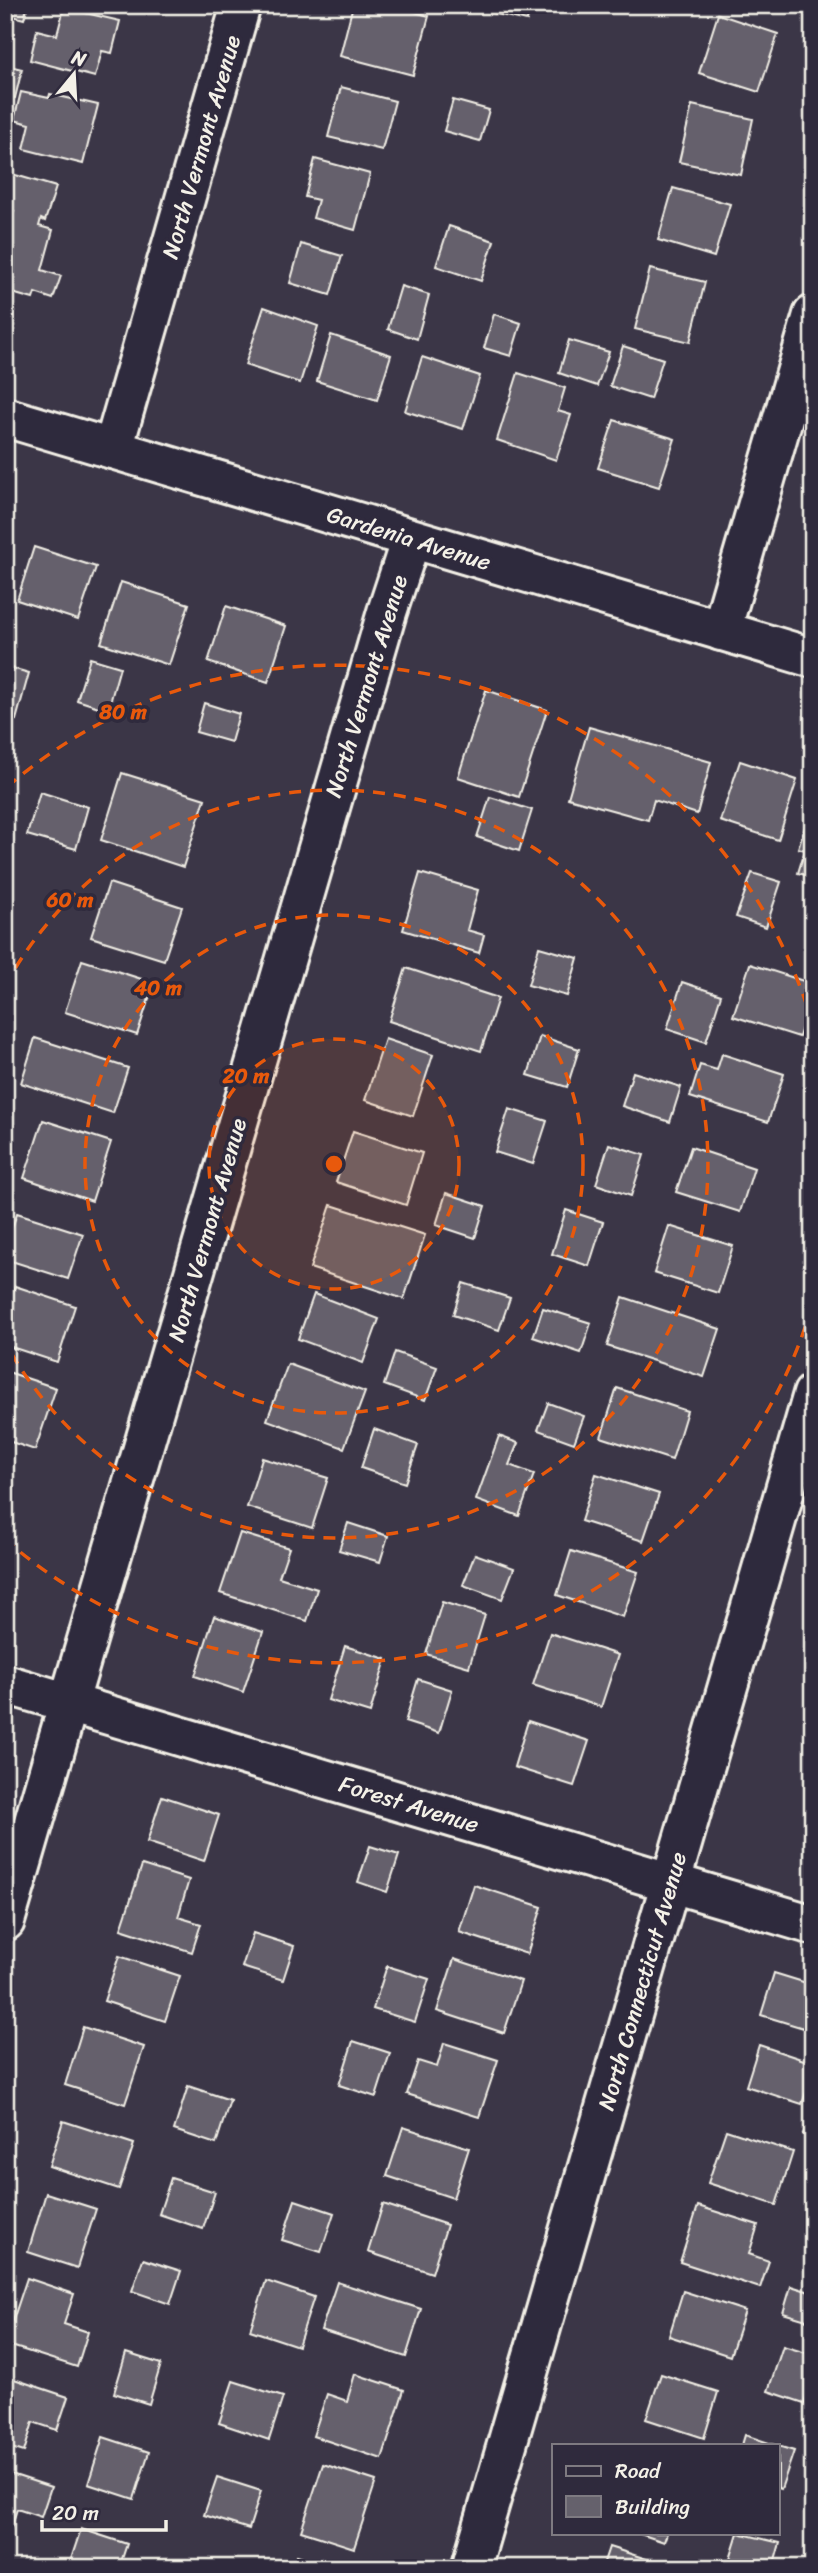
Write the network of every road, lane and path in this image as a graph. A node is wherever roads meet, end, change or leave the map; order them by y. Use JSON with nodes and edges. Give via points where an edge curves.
{"nodes":[{"id":1,"x":241,"y":5,"type":"edge"},
{"id":2,"x":813,"y":315,"type":"edge"},
{"id":3,"x":5,"y":417,"type":"edge"},
{"id":4,"x":113,"y":449,"type":"junction"},
{"id":5,"x":411,"y":539,"type":"junction"},
{"id":6,"x":721,"y":631,"type":"junction"},
{"id":7,"x":813,"y":658,"type":"edge"},
{"id":8,"x":813,"y":1394,"type":"edge"},
{"id":9,"x":5,"y":1684,"type":"edge"},
{"id":10,"x":69,"y":1703,"type":"junction"},
{"id":11,"x":671,"y":1882,"type":"junction"},
{"id":12,"x":5,"y":1921,"type":"edge"},
{"id":13,"x":813,"y":1925,"type":"edge"},
{"id":14,"x":471,"y":2568,"type":"edge"}],
"edges":[{"from":1,"to":4,"type":"street","name":"North Vermont Avenue"},
{"from":2,"to":6,"type":"street"},
{"from":3,"to":4,"type":"street","name":"Gardenia Avenue"},
{"from":4,"to":5,"type":"street","name":"Gardenia Avenue"},
{"from":5,"to":6,"type":"street","name":"Gardenia Avenue"},
{"from":5,"to":10,"type":"street","name":"North Vermont Avenue"},
{"from":6,"to":7,"type":"street","name":"Gardenia Avenue"},
{"from":8,"to":11,"type":"street","name":"North Connecticut Avenue"},
{"from":9,"to":10,"type":"street","name":"Forest Avenue"},
{"from":10,"to":11,"type":"street","name":"Forest Avenue"},
{"from":10,"to":12,"type":"street","name":"North Vermont Avenue"},
{"from":11,"to":13,"type":"street","name":"Forest Avenue"},
{"from":11,"to":14,"type":"street","name":"North Connecticut Avenue"}]}
